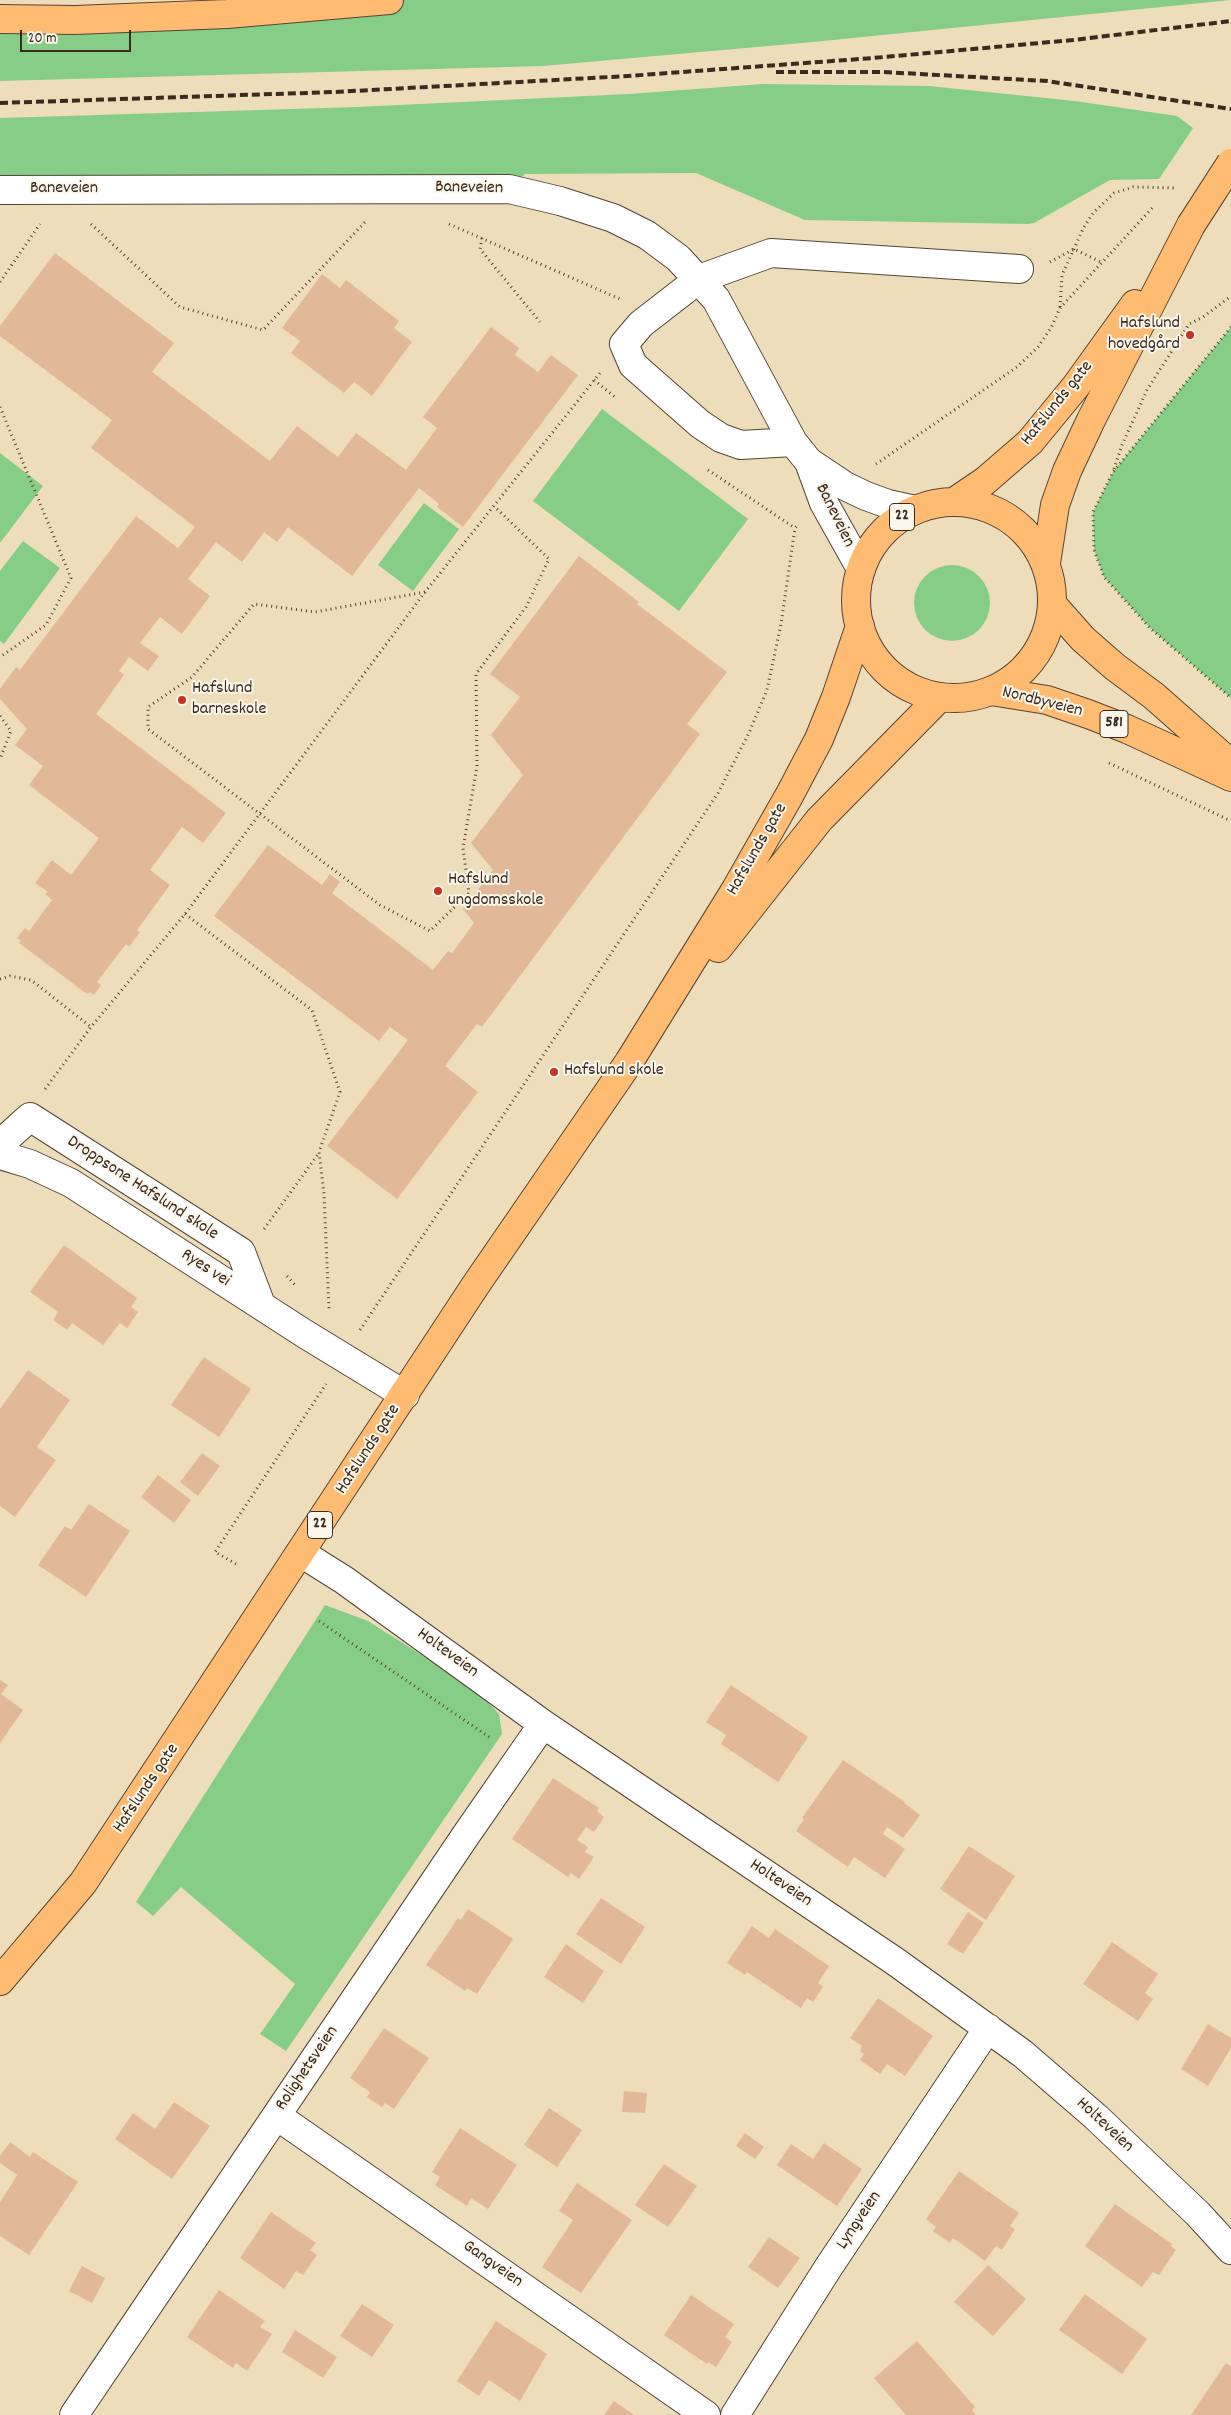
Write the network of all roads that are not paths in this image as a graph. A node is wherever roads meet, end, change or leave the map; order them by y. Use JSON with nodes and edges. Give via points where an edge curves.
{"nodes":[{"id":1,"x":389,"y":0,"type":"edge"},
{"id":2,"x":0,"y":19,"type":"edge"},
{"id":3,"x":1231,"y":163,"type":"edge"},
{"id":4,"x":0,"y":190,"type":"edge"},
{"id":5,"x":1191,"y":225,"type":"junction"},
{"id":6,"x":1019,"y":269,"type":"road end"},
{"id":7,"x":699,"y":279,"type":"junction"},
{"id":8,"x":801,"y":452,"type":"junction"},
{"id":9,"x":954,"y":502,"type":"junction"},
{"id":10,"x":915,"y":510,"type":"junction"},
{"id":11,"x":1046,"y":563,"type":"junction"},
{"id":12,"x":861,"y":569,"type":"junction"},
{"id":13,"x":1052,"y":604,"type":"junction"},
{"id":14,"x":860,"y":626,"type":"junction"},
{"id":15,"x":991,"y":691,"type":"junction"},
{"id":16,"x":940,"y":697,"type":"junction"},
{"id":17,"x":1231,"y":764,"type":"edge"},
{"id":18,"x":1231,"y":777,"type":"edge"},
{"id":19,"x":629,"y":1062,"type":"junction"},
{"id":20,"x":0,"y":1144,"type":"edge"},
{"id":21,"x":0,"y":1155,"type":"edge"},
{"id":22,"x":261,"y":1305,"type":"junction"},
{"id":23,"x":405,"y":1395,"type":"junction"},
{"id":24,"x":301,"y":1553,"type":"junction"},
{"id":25,"x":543,"y":1724,"type":"junction"},
{"id":26,"x":0,"y":1981,"type":"edge"},
{"id":27,"x":988,"y":2028,"type":"junction"},
{"id":28,"x":276,"y":2116,"type":"junction"},
{"id":29,"x":1231,"y":2250,"type":"edge"},
{"id":30,"x":74,"y":2415,"type":"edge"},
{"id":31,"x":706,"y":2415,"type":"edge"},
{"id":32,"x":735,"y":2415,"type":"edge"}],
"edges":[{"from":1,"to":2,"type":"main road","via":[[227,14],[75,20]]},
{"from":3,"to":5,"type":"main road","number":"22","bridge":true},
{"from":4,"to":7,"type":"street","name":"Baneveien","via":[[384,199],[509,189],[612,218],[648,235]]},
{"from":5,"to":9,"type":"main road","name":"Hafslunds gate","number":"22","via":[[1045,425],[985,481]]},
{"from":5,"to":11,"type":"main road","name":"Hafslunds gate","number":"22","via":[[1067,472],[1055,505]]},
{"from":6,"to":7,"type":"street","via":[[771,254]]},
{"from":7,"to":8,"type":"street","name":"Baneveien","via":[[716,299]]},
{"from":7,"to":8,"type":"street","via":[[641,324],[624,344],[633,365],[700,424],[721,438],[741,445]]},
{"from":8,"to":10,"type":"street","name":"Baneveien","via":[[845,486],[888,504]]},
{"from":8,"to":12,"type":"street","name":"Baneveien","via":[[824,503]]},
{"from":9,"to":10,"type":"main road","number":"22","via":[[940,502]]},
{"from":9,"to":11,"type":"main road","number":"22","via":[[982,506],[1009,518],[1031,538]]},
{"from":10,"to":12,"type":"main road","number":"22","via":[[882,534]]},
{"from":11,"to":13,"type":"main road","number":"22"},
{"from":12,"to":14,"type":"main road","number":"22","via":[[856,597]]},
{"from":13,"to":15,"type":"main road","number":"22","via":[[1044,640],[1034,656],[1022,670]]},
{"from":13,"to":17,"type":"main road","via":[[1083,639]]},
{"from":14,"to":16,"type":"main road","number":"22","via":[[877,660],[889,673],[905,684]]},
{"from":14,"to":19,"type":"main road","name":"Hafslunds gate","number":"22","via":[[833,706],[789,796],[736,890]]},
{"from":15,"to":16,"type":"main road","number":"22","via":[[966,697]]},
{"from":15,"to":18,"type":"main road","name":"Nordbyveien","number":"581","via":[[1047,700],[1088,714]]},
{"from":16,"to":19,"type":"main road","name":"Hafslunds gate","number":"22","via":[[819,820]]},
{"from":19,"to":23,"type":"main road","name":"Hafslunds gate","number":"22","via":[[475,1286]]},
{"from":20,"to":22,"type":"street","name":"Droppsone Hafslund skole","via":[[30,1117],[241,1252]]},
{"from":21,"to":22,"type":"street","name":"Ryes vei","via":[[30,1164],[71,1183]]},
{"from":22,"to":23,"type":"street","name":"Ryes vei"},
{"from":23,"to":24,"type":"main road","name":"Hafslunds gate","number":"22"},
{"from":24,"to":25,"type":"street","name":"Holteveien","via":[[344,1580]]},
{"from":24,"to":26,"type":"main road","name":"Hafslunds gate","number":"22","via":[[83,1883]]},
{"from":25,"to":27,"type":"street","name":"Holteveien","via":[[896,1962]]},
{"from":25,"to":28,"type":"street","name":"Rolighetsveien"},
{"from":27,"to":29,"type":"street","name":"Holteveien","via":[[1096,2117]]},
{"from":27,"to":32,"type":"street","name":"Lyngveien","via":[[828,2268]]},
{"from":28,"to":30,"type":"street","name":"Rolighetsveien"},
{"from":28,"to":31,"type":"street","name":"Gangveien"}]}
